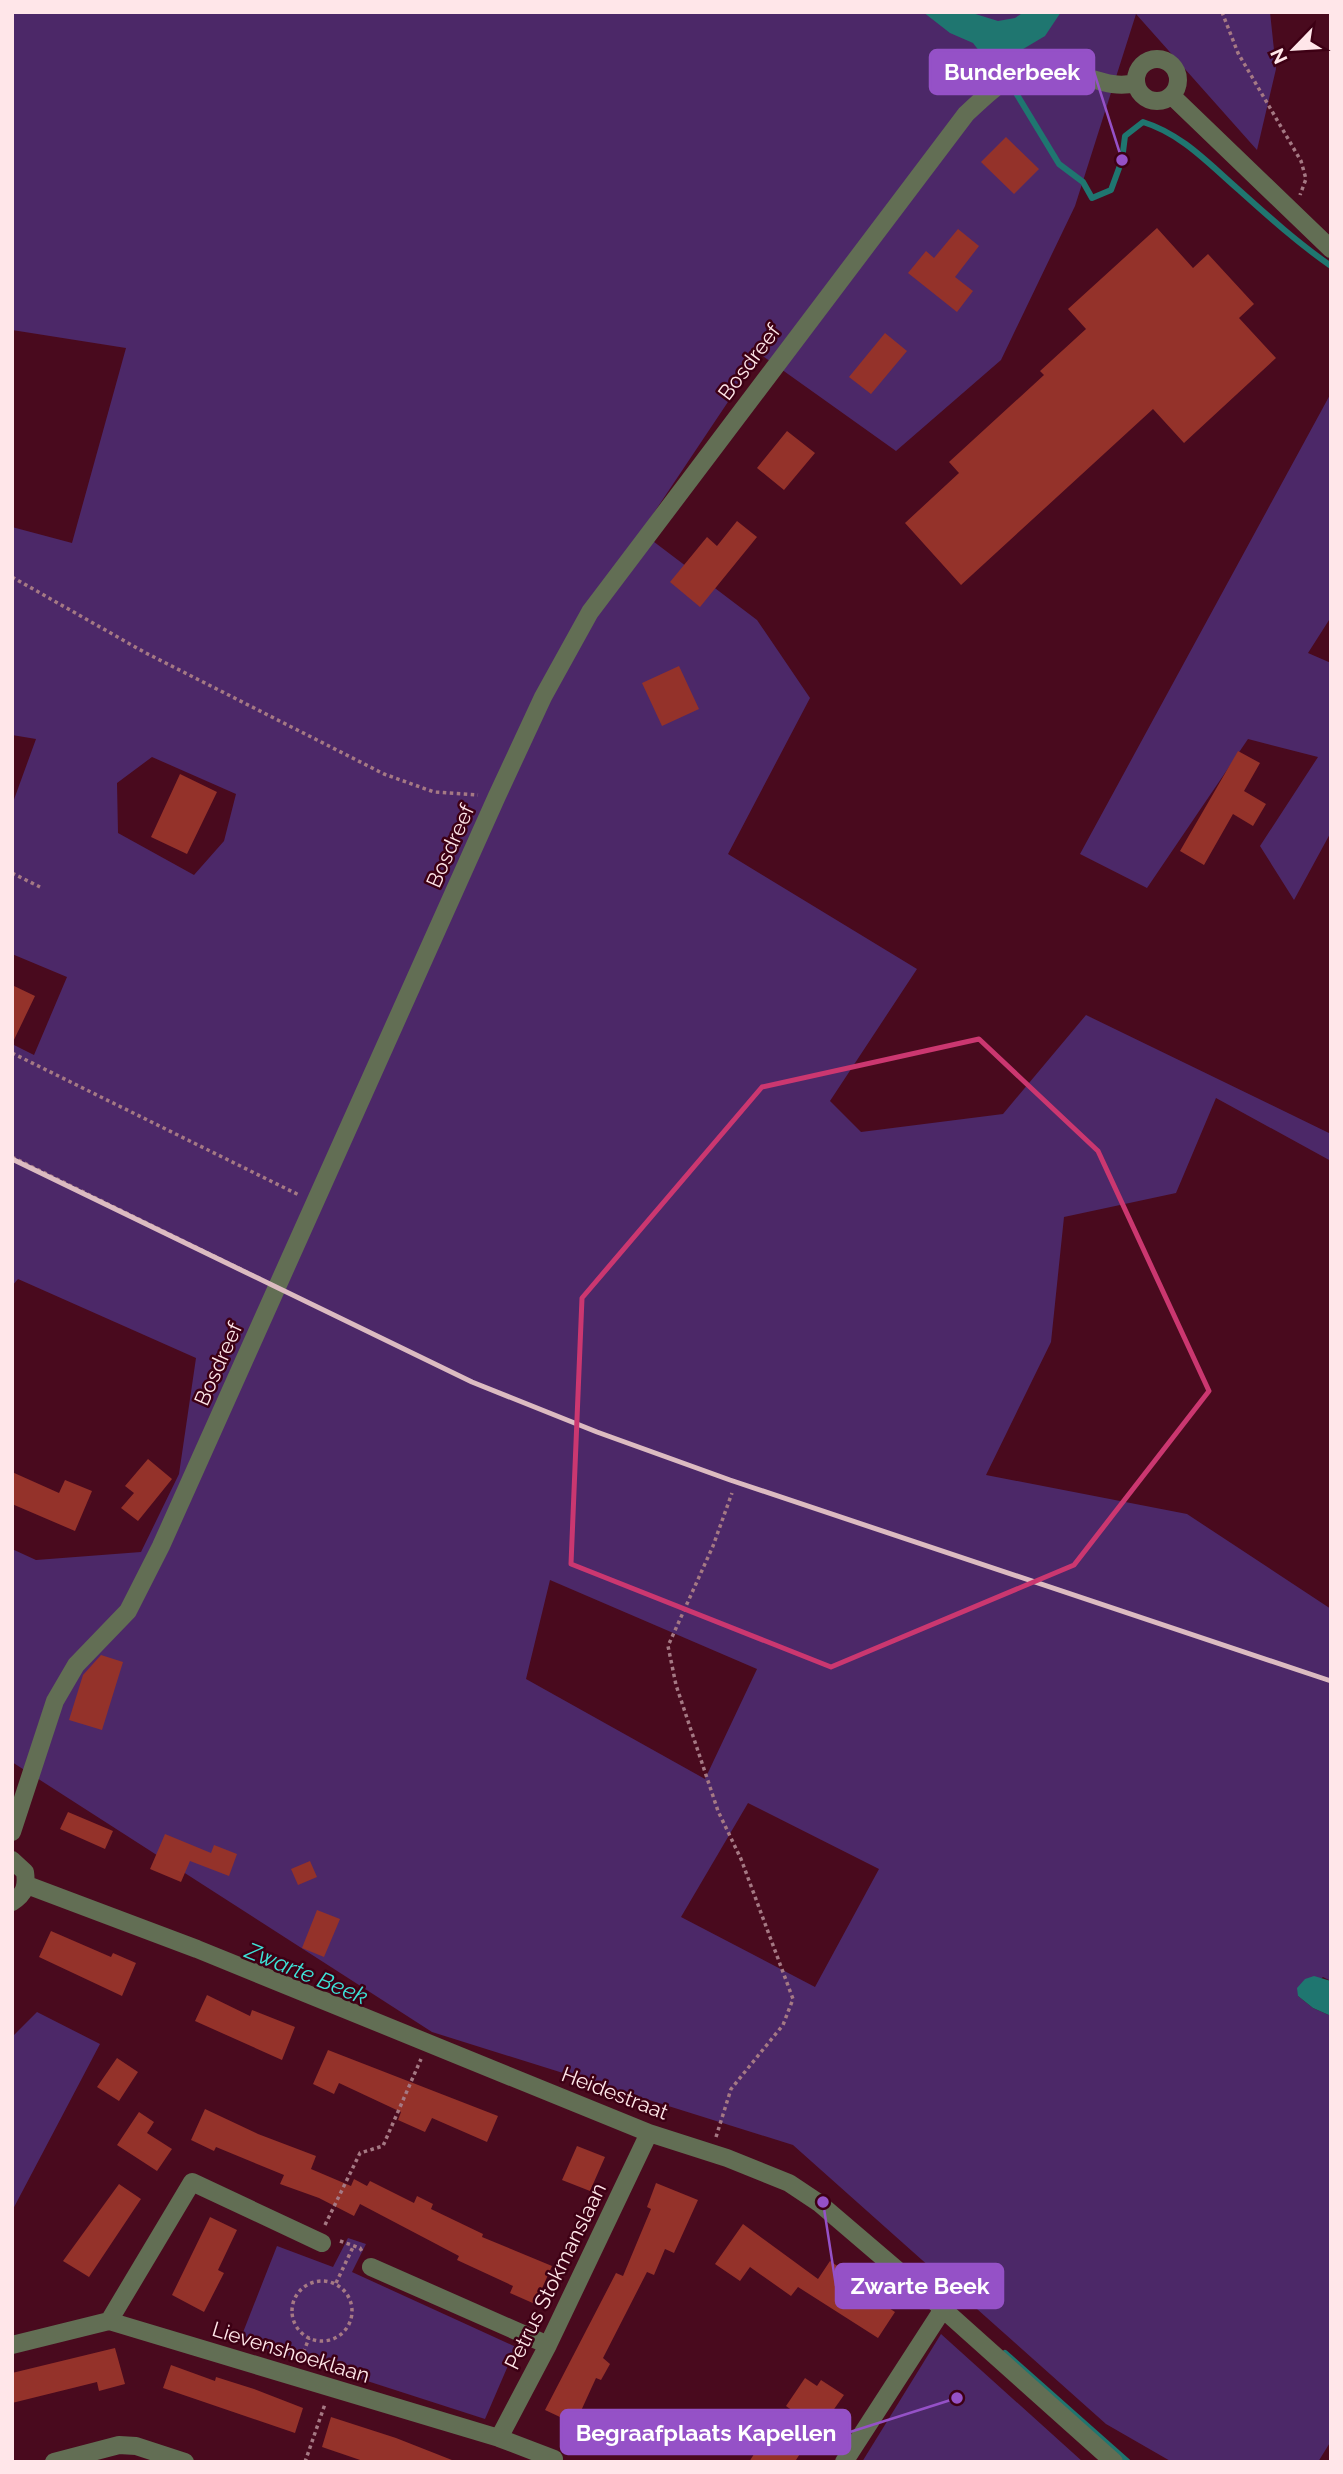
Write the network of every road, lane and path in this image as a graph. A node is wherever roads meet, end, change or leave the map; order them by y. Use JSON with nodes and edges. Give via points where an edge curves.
{"nodes":[{"id":1,"x":1222,"y":12,"type":"edge"},
{"id":2,"x":1135,"y":83,"type":"junction"},
{"id":3,"x":1172,"y":96,"type":"junction"},
{"id":4,"x":1303,"y":189,"type":"dead end"},
{"id":5,"x":1331,"y":249,"type":"edge"},
{"id":6,"x":12,"y":577,"type":"edge"},
{"id":7,"x":497,"y":796,"type":"junction"},
{"id":8,"x":12,"y":873,"type":"edge"},
{"id":9,"x":40,"y":887,"type":"dead end"},
{"id":10,"x":12,"y":1053,"type":"edge"},
{"id":11,"x":12,"y":1157,"type":"edge"},
{"id":12,"x":314,"y":1202,"type":"junction"},
{"id":13,"x":277,"y":1287,"type":"junction"},
{"id":14,"x":732,"y":1493,"type":"dead end"},
{"id":15,"x":12,"y":1832,"type":"edge"},
{"id":16,"x":12,"y":1860,"type":"edge"},
{"id":17,"x":27,"y":1885,"type":"junction"},
{"id":18,"x":12,"y":1902,"type":"edge"},
{"id":19,"x":427,"y":2044,"type":"junction"},
{"id":20,"x":649,"y":2133,"type":"junction"},
{"id":21,"x":711,"y":2153,"type":"junction"},
{"id":22,"x":322,"y":2243,"type":"junction"},
{"id":23,"x":354,"y":2245,"type":"junction"},
{"id":24,"x":371,"y":2267,"type":"joint"},
{"id":25,"x":336,"y":2283,"type":"junction"},
{"id":26,"x":943,"y":2309,"type":"junction"},
{"id":27,"x":109,"y":2321,"type":"junction"},
{"id":28,"x":309,"y":2338,"type":"junction"},
{"id":29,"x":548,"y":2345,"type":"junction"},
{"id":30,"x":12,"y":2346,"type":"edge"},
{"id":31,"x":294,"y":2377,"type":"junction"},
{"id":32,"x":331,"y":2388,"type":"junction"},
{"id":33,"x":499,"y":2438,"type":"junction"},
{"id":34,"x":554,"y":2459,"type":"dead end"},
{"id":35,"x":54,"y":2462,"type":"edge"},
{"id":36,"x":185,"y":2462,"type":"edge"},
{"id":37,"x":305,"y":2462,"type":"edge"},
{"id":38,"x":844,"y":2462,"type":"edge"},
{"id":39,"x":1114,"y":2462,"type":"edge"}],
"edges":[{"from":1,"to":4,"type":"path","via":[[1238,54],[1301,161],[1306,179]]},
{"from":2,"to":3,"type":"street","via":[[1151,101]]},
{"from":2,"to":3,"type":"street","via":[[1141,66],[1149,60],[1167,61],[1178,75]]},
{"from":2,"to":7,"type":"street","name":"Bosdreef","via":[[1103,83],[1040,67],[1013,74],[966,114],[603,594],[544,697]]},
{"from":3,"to":5,"type":"street"},
{"from":6,"to":7,"type":"path","via":[[144,652],[384,774],[434,792]]},
{"from":7,"to":12,"type":"street","name":"Bosdreef"},
{"from":8,"to":9,"type":"path"},
{"from":10,"to":12,"type":"path"},
{"from":11,"to":13,"type":"path"},
{"from":12,"to":13,"type":"street","name":"Bosdreef"},
{"from":13,"to":15,"type":"street","name":"Bosdreef","via":[[138,1592],[116,1625],[76,1664],[55,1701]]},
{"from":14,"to":21,"type":"path","via":[[668,1646],[676,1685],[718,1811],[793,1999],[783,2025],[731,2089]]},
{"from":16,"to":17,"type":"street","via":[[25,1872]]},
{"from":17,"to":18,"type":"street"},
{"from":17,"to":19,"type":"street","name":"Heidestraat"},
{"from":19,"to":20,"type":"street","name":"Heidestraat"},
{"from":19,"to":22,"type":"path","via":[[383,2146],[360,2153],[325,2222]]},
{"from":20,"to":21,"type":"street","name":"Heidestraat"},
{"from":20,"to":29,"type":"street","name":"Petrus Stokmanslaan"},
{"from":21,"to":26,"type":"street","name":"Heidestraat","via":[[789,2183],[819,2203]]},
{"from":22,"to":23,"type":"path"},
{"from":22,"to":27,"type":"street","via":[[192,2182]]},
{"from":23,"to":24,"type":"path"},
{"from":23,"to":25,"type":"path"},
{"from":24,"to":29,"type":"street"},
{"from":25,"to":28,"type":"path","via":[[348,2294],[353,2309],[350,2324],[339,2336],[324,2342]]},
{"from":25,"to":28,"type":"path","via":[[320,2280],[305,2285],[295,2297],[292,2313],[297,2328]]},
{"from":26,"to":38,"type":"street"},
{"from":26,"to":39,"type":"street","name":"Heidestraat"},
{"from":27,"to":30,"type":"street"},
{"from":27,"to":31,"type":"street","name":"Lievenshoeklaan"},
{"from":28,"to":31,"type":"path"},
{"from":29,"to":33,"type":"street","name":"Petrus Stokmanslaan"},
{"from":31,"to":32,"type":"street","name":"Lievenshoeklaan"},
{"from":32,"to":33,"type":"street","name":"Lievenshoeklaan"},
{"from":32,"to":37,"type":"path"},
{"from":33,"to":34,"type":"street","name":"Lievenshoeklaan"},
{"from":35,"to":36,"type":"street","via":[[136,2445]]}]}
